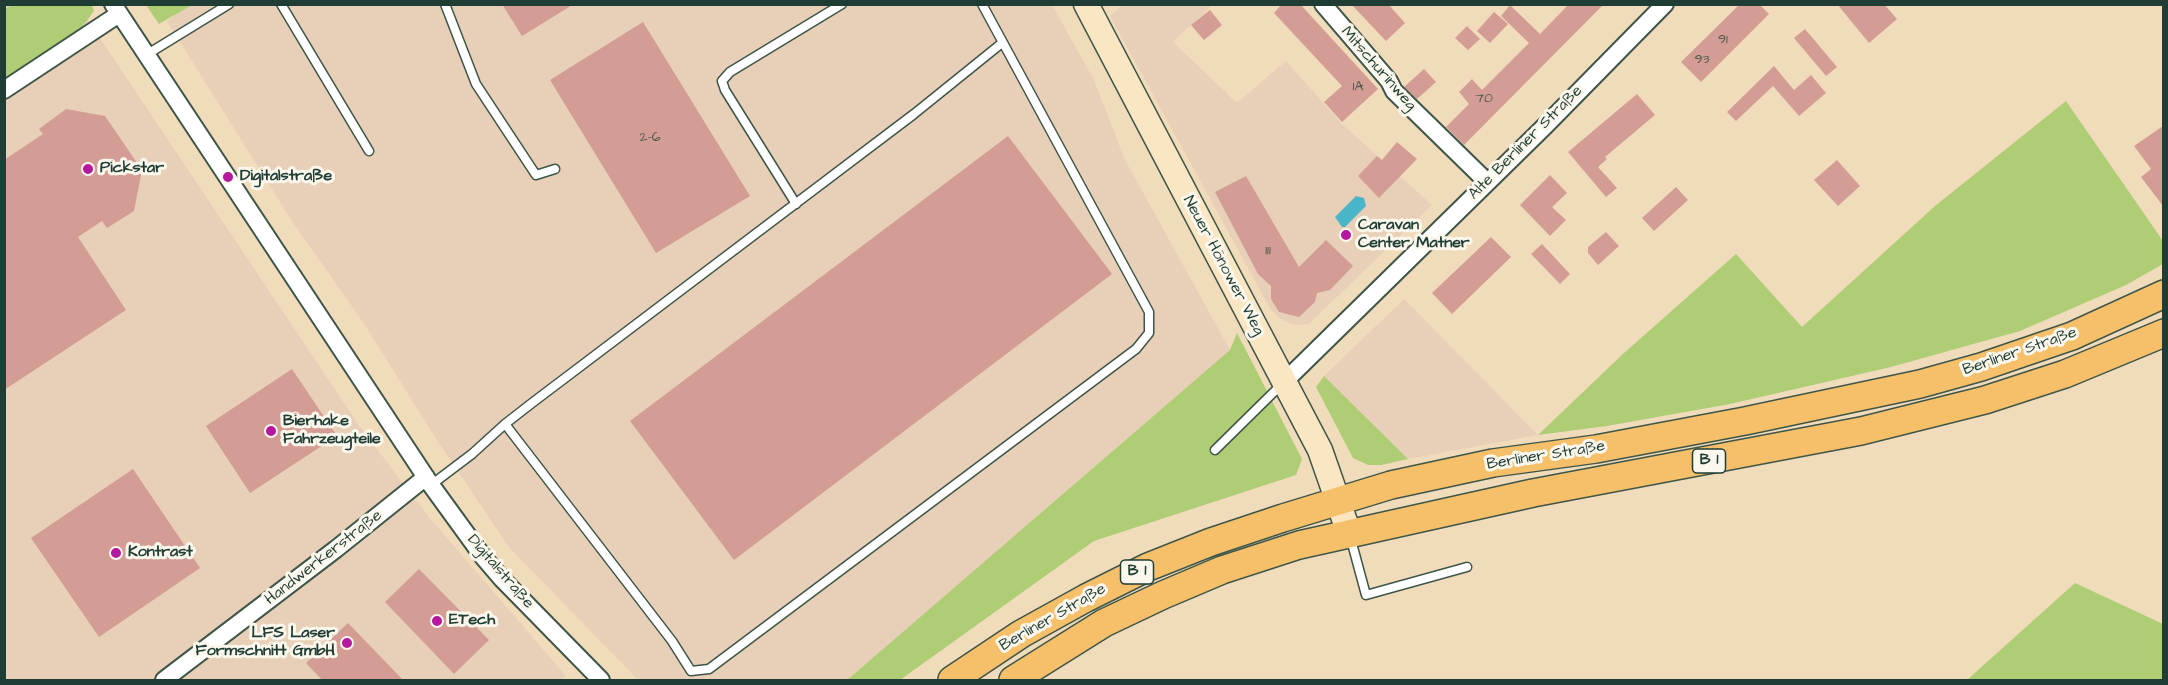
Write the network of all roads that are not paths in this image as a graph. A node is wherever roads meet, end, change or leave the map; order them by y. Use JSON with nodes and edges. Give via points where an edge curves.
{"nodes":[{"id":1,"x":229,"y":4,"type":"edge"},
{"id":2,"x":280,"y":4,"type":"edge"},
{"id":3,"x":445,"y":4,"type":"edge"},
{"id":4,"x":842,"y":4,"type":"edge"},
{"id":5,"x":982,"y":4,"type":"edge"},
{"id":6,"x":1086,"y":4,"type":"edge"},
{"id":7,"x":1323,"y":4,"type":"edge"},
{"id":8,"x":1665,"y":4,"type":"edge"},
{"id":9,"x":116,"y":9,"type":"edge"},
{"id":10,"x":1002,"y":43,"type":"junction"},
{"id":11,"x":146,"y":55,"type":"junction"},
{"id":12,"x":4,"y":90,"type":"edge"},
{"id":13,"x":369,"y":151,"type":"dead end"},
{"id":14,"x":555,"y":169,"type":"dead end"},
{"id":15,"x":1487,"y":182,"type":"junction"},
{"id":16,"x":795,"y":204,"type":"junction"},
{"id":17,"x":2163,"y":294,"type":"edge"},
{"id":18,"x":2163,"y":333,"type":"edge"},
{"id":19,"x":1284,"y":382,"type":"junction"},
{"id":20,"x":505,"y":424,"type":"junction"},
{"id":21,"x":1215,"y":450,"type":"dead end"},
{"id":22,"x":428,"y":481,"type":"junction"},
{"id":23,"x":1339,"y":500,"type":"junction"},
{"id":24,"x":1349,"y":533,"type":"junction"},
{"id":25,"x":1467,"y":567,"type":"dead end"},
{"id":26,"x":164,"y":681,"type":"edge"},
{"id":27,"x":601,"y":681,"type":"edge"},
{"id":28,"x":952,"y":681,"type":"edge"},
{"id":29,"x":1013,"y":681,"type":"edge"}],
"edges":[{"from":1,"to":11,"type":"lane"},
{"from":2,"to":13,"type":"lane"},
{"from":3,"to":14,"type":"lane","via":[[476,84],[536,175]]},
{"from":4,"to":16,"type":"lane","via":[[730,72],[722,81]]},
{"from":5,"to":10,"type":"lane"},
{"from":6,"to":19,"type":"main road","name":"Neuer Hönower Weg"},
{"from":7,"to":15,"type":"street","name":"Mitschurinweg","via":[[1394,91]]},
{"from":8,"to":15,"type":"street","name":"Alte Berliner Straße"},
{"from":9,"to":11,"type":"street","name":"Digitalstraße"},
{"from":9,"to":12,"type":"street"},
{"from":10,"to":16,"type":"lane"},
{"from":10,"to":20,"type":"lane","via":[[1149,312],[1149,333],[1136,350],[709,669],[691,671]]},
{"from":11,"to":22,"type":"street","name":"Digitalstraße"},
{"from":15,"to":19,"type":"street","name":"Alte Berliner Straße"},
{"from":16,"to":20,"type":"lane"},
{"from":17,"to":23,"type":"main road","name":"Berliner Straße","number":"B 1","via":[[2072,336],[1920,384],[1745,421],[1493,463]]},
{"from":18,"to":24,"type":"main road","name":"Berliner Straße","number":"B 1","via":[[2065,374],[1985,400],[1861,431],[1533,493]]},
{"from":19,"to":21,"type":"lane"},
{"from":19,"to":23,"type":"main road","name":"Neuer Hönower Weg","via":[[1320,450]]},
{"from":20,"to":22,"type":"lane","via":[[472,454]]},
{"from":22,"to":26,"type":"street","name":"Handwerkerstraße"},
{"from":22,"to":27,"type":"street","name":"Digitalstraße","via":[[484,558]]},
{"from":23,"to":24,"type":"main road","name":"Neuer Hönower Weg"},
{"from":23,"to":28,"type":"main road","name":"Berliner Straße","number":"B 1","via":[[1148,567],[1021,634]]},
{"from":24,"to":25,"type":"lane","via":[[1366,595]]},
{"from":24,"to":29,"type":"main road","name":"Berliner Straße","number":"B 1","via":[[1222,570],[1163,595],[1104,623]]}]}
